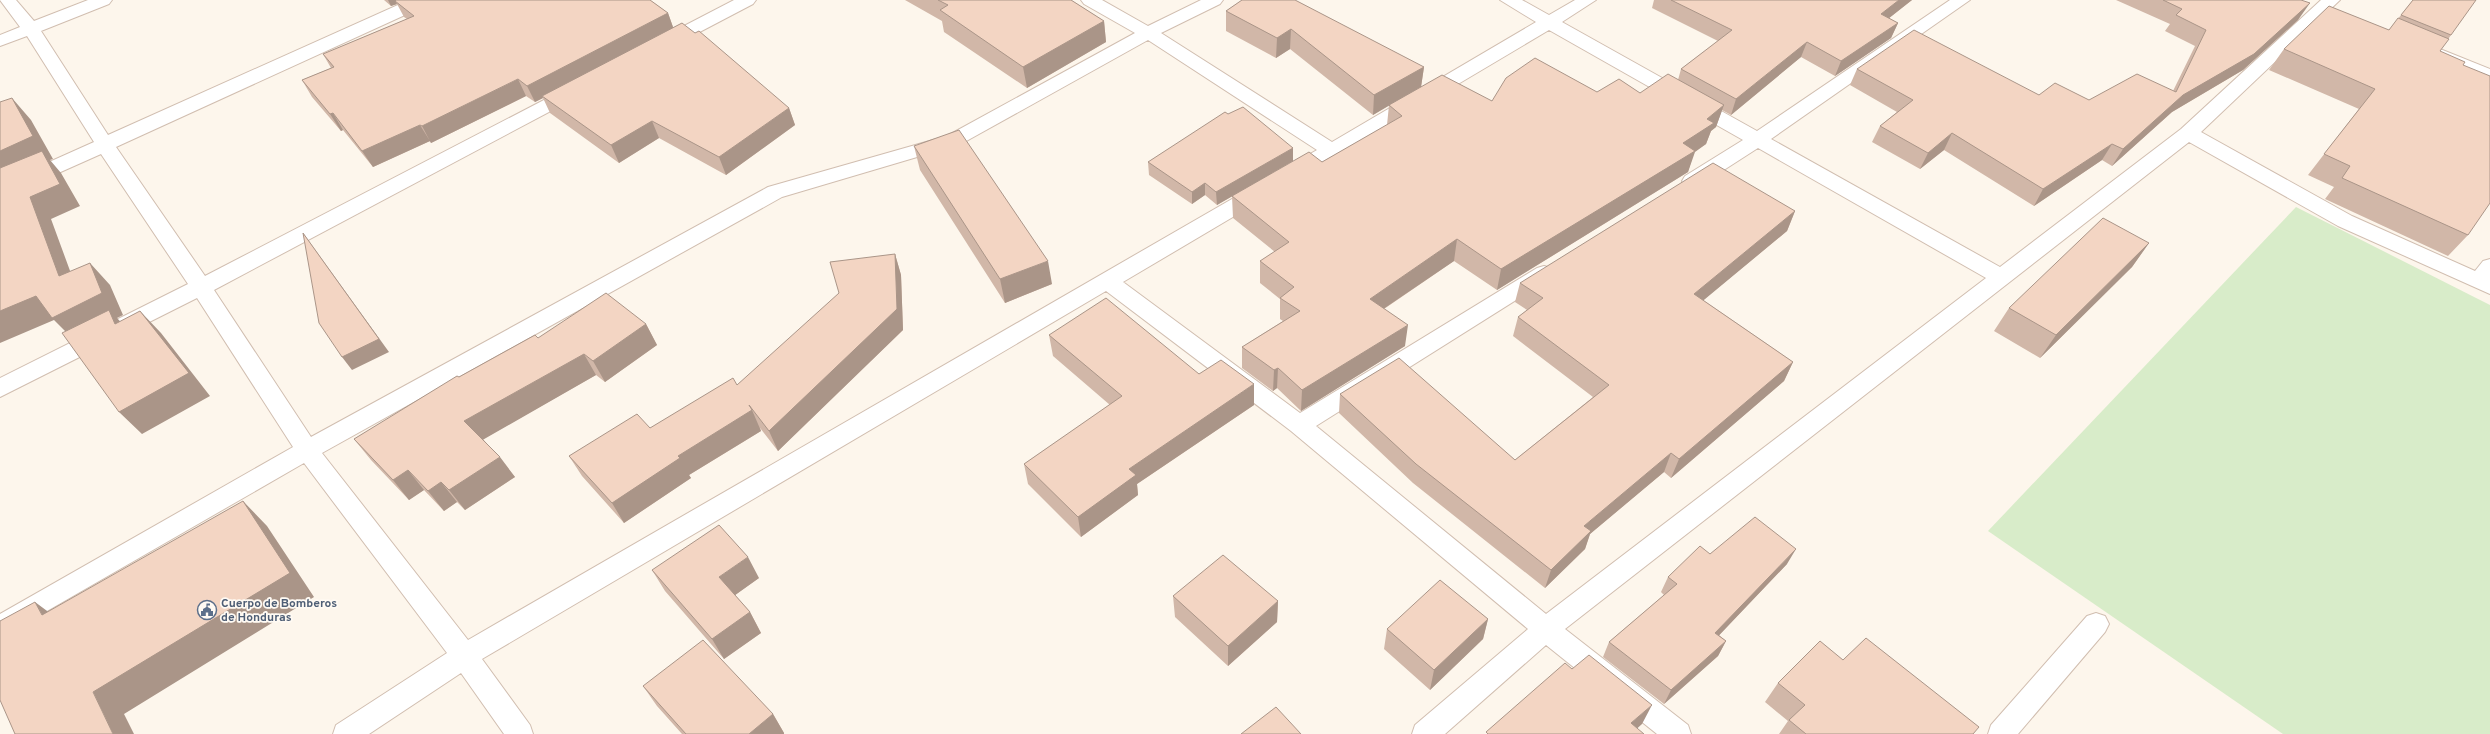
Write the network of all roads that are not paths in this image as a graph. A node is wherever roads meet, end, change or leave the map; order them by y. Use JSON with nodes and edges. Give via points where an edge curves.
{"nodes":[{"id":1,"x":7,"y":0,"type":"edge"},
{"id":2,"x":103,"y":0,"type":"edge"},
{"id":3,"x":423,"y":0,"type":"edge"},
{"id":4,"x":747,"y":0,"type":"edge"},
{"id":5,"x":1090,"y":0,"type":"edge"},
{"id":6,"x":1214,"y":0,"type":"edge"},
{"id":7,"x":1509,"y":0,"type":"edge"},
{"id":8,"x":1587,"y":0,"type":"edge"},
{"id":9,"x":1961,"y":0,"type":"edge"},
{"id":10,"x":2306,"y":0,"type":"edge"},
{"id":11,"x":2331,"y":7,"type":"edge"},
{"id":12,"x":1550,"y":22,"type":"junction"},
{"id":13,"x":31,"y":29,"type":"junction"},
{"id":14,"x":1148,"y":33,"type":"junction"},
{"id":15,"x":0,"y":41,"type":"edge"},
{"id":16,"x":2418,"y":46,"type":"edge"},
{"id":17,"x":649,"y":51,"type":"edge"},
{"id":18,"x":2490,"y":76,"type":"edge"},
{"id":19,"x":586,"y":84,"type":"edge"},
{"id":20,"x":2188,"y":133,"type":"junction"},
{"id":21,"x":1758,"y":140,"type":"junction"},
{"id":22,"x":105,"y":145,"type":"junction"},
{"id":23,"x":1331,"y":150,"type":"junction"},
{"id":24,"x":1676,"y":191,"type":"edge"},
{"id":25,"x":0,"y":192,"type":"edge"},
{"id":26,"x":1562,"y":262,"type":"edge"},
{"id":27,"x":2001,"y":277,"type":"junction"},
{"id":28,"x":2486,"y":278,"type":"edge"},
{"id":29,"x":1107,"y":281,"type":"junction"},
{"id":30,"x":201,"y":286,"type":"junction"},
{"id":31,"x":0,"y":388,"type":"edge"},
{"id":32,"x":1298,"y":425,"type":"junction"},
{"id":33,"x":307,"y":450,"type":"junction"},
{"id":34,"x":2096,"y":624,"type":"dead end"},
{"id":35,"x":0,"y":627,"type":"edge"},
{"id":36,"x":1546,"y":629,"type":"junction"},
{"id":37,"x":464,"y":656,"type":"junction"},
{"id":38,"x":346,"y":734,"type":"edge"},
{"id":39,"x":520,"y":734,"type":"edge"},
{"id":40,"x":1425,"y":734,"type":"edge"},
{"id":41,"x":1678,"y":734,"type":"edge"},
{"id":42,"x":2001,"y":734,"type":"edge"}],
"edges":[{"from":1,"to":13,"type":"street"},
{"from":2,"to":13,"type":"street"},
{"from":3,"to":22,"type":"street"},
{"from":4,"to":17,"type":"street"},
{"from":5,"to":14,"type":"street"},
{"from":6,"to":14,"type":"street"},
{"from":7,"to":12,"type":"street"},
{"from":8,"to":12,"type":"street"},
{"from":9,"to":21,"type":"street"},
{"from":10,"to":11,"type":"street"},
{"from":11,"to":20,"type":"street"},
{"from":12,"to":21,"type":"street"},
{"from":12,"to":23,"type":"street"},
{"from":13,"to":15,"type":"street"},
{"from":13,"to":22,"type":"street"},
{"from":14,"to":23,"type":"street"},
{"from":14,"to":33,"type":"street","via":[[954,140],[775,192]]},
{"from":16,"to":18,"type":"street"},
{"from":19,"to":30,"type":"street"},
{"from":20,"to":27,"type":"street"},
{"from":20,"to":28,"type":"street","via":[[2345,221]]},
{"from":21,"to":24,"type":"street"},
{"from":21,"to":27,"type":"street"},
{"from":22,"to":25,"type":"street"},
{"from":22,"to":30,"type":"street"},
{"from":23,"to":29,"type":"street"},
{"from":26,"to":32,"type":"street"},
{"from":27,"to":36,"type":"street"},
{"from":29,"to":32,"type":"street"},
{"from":29,"to":37,"type":"street"},
{"from":30,"to":31,"type":"street"},
{"from":30,"to":33,"type":"street"},
{"from":32,"to":36,"type":"street"},
{"from":33,"to":35,"type":"street"},
{"from":33,"to":37,"type":"street"},
{"from":34,"to":42,"type":"street"},
{"from":36,"to":40,"type":"street"},
{"from":36,"to":41,"type":"street"},
{"from":37,"to":38,"type":"street"},
{"from":37,"to":39,"type":"street"}]}
